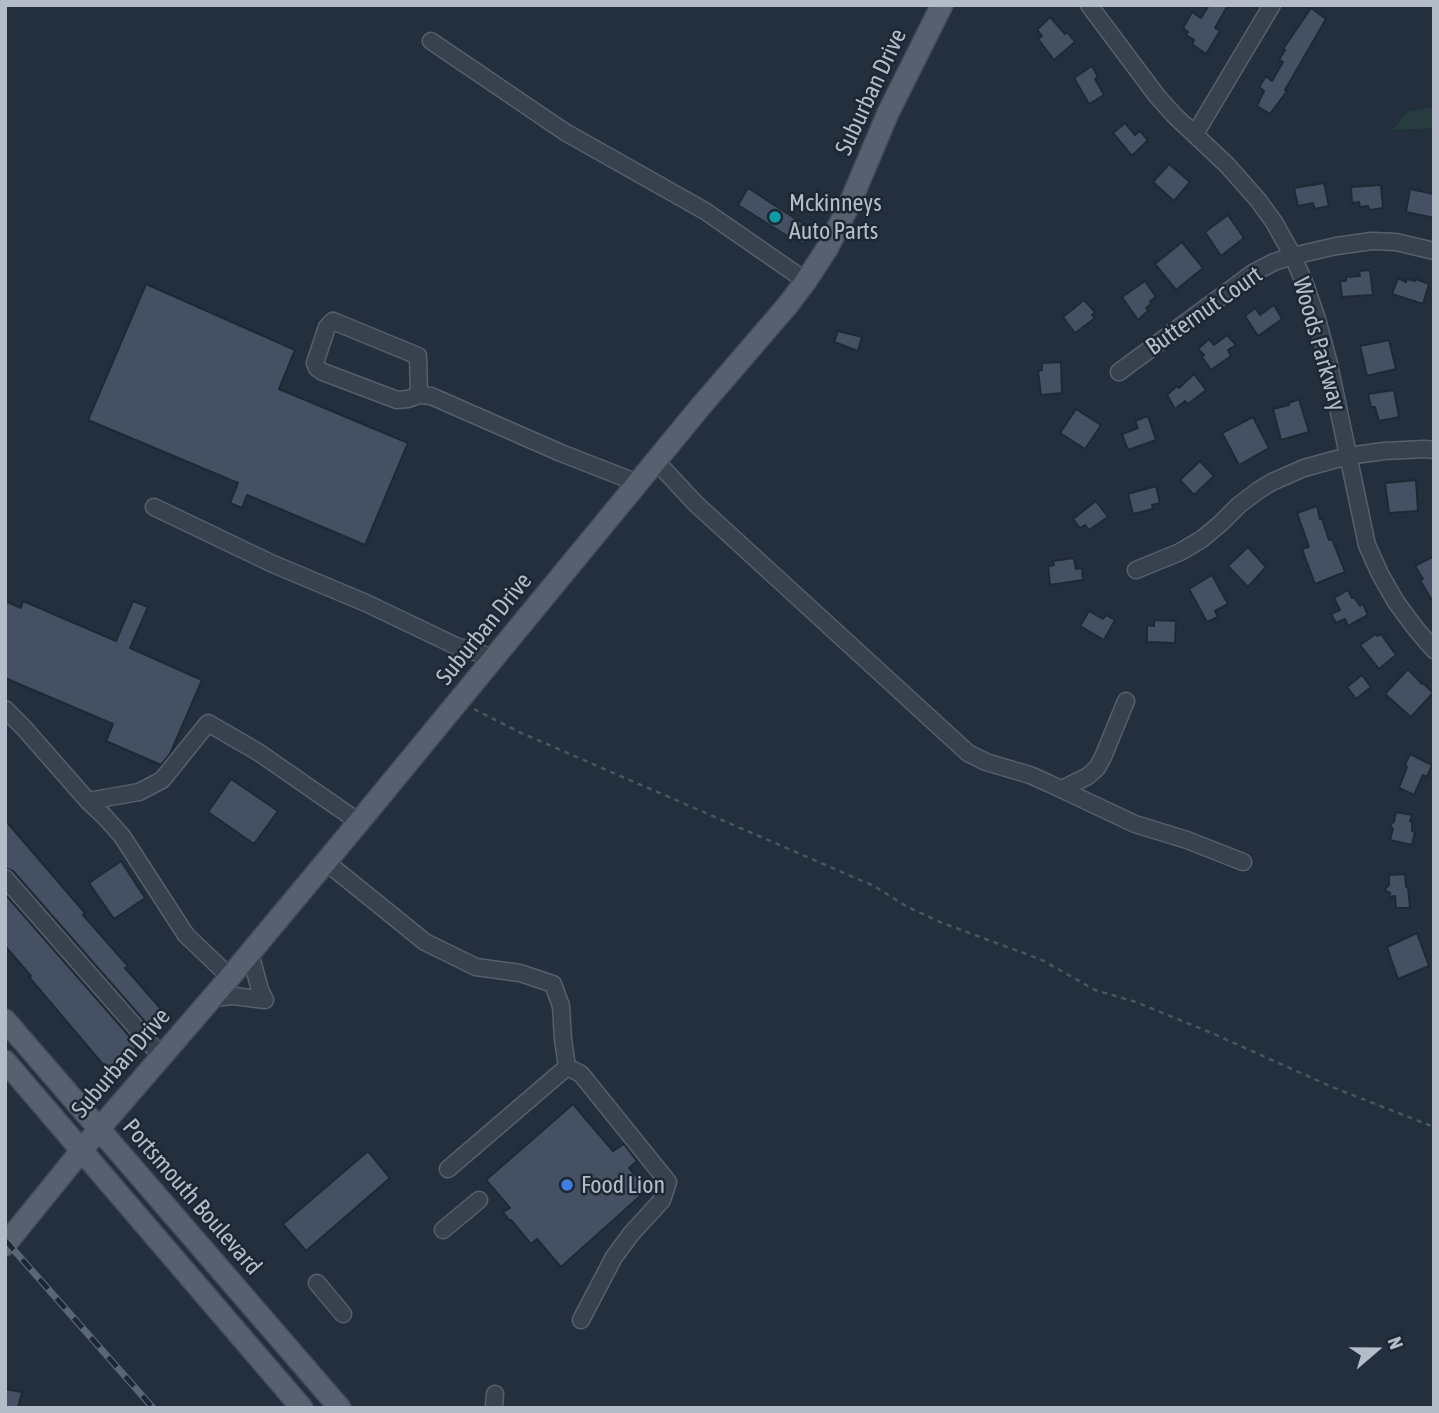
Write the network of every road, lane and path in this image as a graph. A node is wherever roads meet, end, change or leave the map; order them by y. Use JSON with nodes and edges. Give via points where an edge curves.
{"nodes":[{"id":1,"x":942,"y":5,"type":"edge"},
{"id":2,"x":1089,"y":5,"type":"edge"},
{"id":3,"x":1272,"y":5,"type":"edge"},
{"id":4,"x":431,"y":41,"type":"dead end"},
{"id":5,"x":1195,"y":134,"type":"junction"},
{"id":6,"x":1434,"y":251,"type":"edge"},
{"id":7,"x":1293,"y":256,"type":"junction"},
{"id":8,"x":806,"y":281,"type":"junction"},
{"id":9,"x":1119,"y":372,"type":"dead end"},
{"id":10,"x":419,"y":395,"type":"junction"},
{"id":11,"x":1434,"y":450,"type":"edge"},
{"id":12,"x":1348,"y":456,"type":"junction"},
{"id":13,"x":656,"y":461,"type":"junction"},
{"id":14,"x":638,"y":483,"type":"junction"},
{"id":15,"x":154,"y":507,"type":"dead end"},
{"id":16,"x":1136,"y":570,"type":"dead end"},
{"id":17,"x":1434,"y":650,"type":"edge"},
{"id":18,"x":494,"y":658,"type":"junction"},
{"id":19,"x":459,"y":701,"type":"junction"},
{"id":20,"x":1126,"y":701,"type":"dead end"},
{"id":21,"x":5,"y":709,"type":"edge"},
{"id":22,"x":1062,"y":789,"type":"junction"},
{"id":23,"x":88,"y":802,"type":"junction"},
{"id":24,"x":359,"y":822,"type":"junction"},
{"id":25,"x":326,"y":862,"type":"junction"},
{"id":26,"x":1243,"y":862,"type":"dead end"},
{"id":27,"x":5,"y":878,"type":"edge"},
{"id":28,"x":250,"y":953,"type":"junction"},
{"id":29,"x":230,"y":977,"type":"junction"},
{"id":30,"x":212,"y":998,"type":"junction"},
{"id":31,"x":5,"y":1020,"type":"edge"},
{"id":32,"x":161,"y":1056,"type":"junction"},
{"id":33,"x":5,"y":1061,"type":"edge"},
{"id":34,"x":567,"y":1067,"type":"junction"},
{"id":35,"x":1434,"y":1127,"type":"edge"},
{"id":36,"x":99,"y":1129,"type":"junction"},
{"id":37,"x":81,"y":1150,"type":"junction"},
{"id":38,"x":448,"y":1169,"type":"dead end"},
{"id":39,"x":479,"y":1200,"type":"dead end"},
{"id":40,"x":443,"y":1230,"type":"dead end"},
{"id":41,"x":5,"y":1245,"type":"edge"},
{"id":42,"x":317,"y":1283,"type":"dead end"},
{"id":43,"x":343,"y":1314,"type":"dead end"},
{"id":44,"x":581,"y":1320,"type":"dead end"},
{"id":45,"x":302,"y":1364,"type":"junction"},
{"id":46,"x":281,"y":1383,"type":"junction"},
{"id":47,"x":302,"y":1408,"type":"edge"},
{"id":48,"x":340,"y":1408,"type":"edge"}],
"edges":[{"from":1,"to":8,"type":"main road","name":"Suburban Drive","via":[[850,203]]},
{"from":2,"to":5,"type":"street","name":"Woods Parkway","via":[[1157,96]]},
{"from":3,"to":5,"type":"street"},
{"from":4,"to":8,"type":"street","via":[[565,132],[705,211]]},
{"from":5,"to":7,"type":"street","name":"Woods Parkway","via":[[1258,200]]},
{"from":6,"to":7,"type":"street","name":"Butternut Court","via":[[1373,241]]},
{"from":7,"to":9,"type":"street","name":"Butternut Court","via":[[1253,273]]},
{"from":7,"to":12,"type":"street","name":"Woods Parkway","via":[[1317,319]]},
{"from":8,"to":13,"type":"main road","name":"Suburban Drive"},
{"from":10,"to":10,"type":"street","via":[[418,356],[333,321],[327,327],[317,368],[397,400]]},
{"from":10,"to":14,"type":"street","via":[[431,396]]},
{"from":11,"to":12,"type":"street"},
{"from":12,"to":16,"type":"street","via":[[1272,482],[1202,539]]},
{"from":12,"to":17,"type":"street","name":"Woods Parkway","via":[[1367,545],[1396,602]]},
{"from":13,"to":14,"type":"main road","name":"Suburban Drive"},
{"from":13,"to":22,"type":"street","via":[[695,503],[968,753]]},
{"from":14,"to":18,"type":"main road","name":"Suburban Drive"},
{"from":15,"to":18,"type":"street","via":[[456,646]]},
{"from":18,"to":19,"type":"main road","name":"Suburban Drive"},
{"from":19,"to":24,"type":"main road","name":"Suburban Drive"},
{"from":19,"to":35,"type":"path","via":[[519,732],[874,886],[940,922],[1042,960],[1081,984],[1136,1002]]},
{"from":20,"to":22,"type":"street","via":[[1097,768]]},
{"from":21,"to":23,"type":"street"},
{"from":22,"to":26,"type":"street","via":[[1135,824]]},
{"from":23,"to":24,"type":"street","via":[[139,792],[162,780],[208,723]]},
{"from":23,"to":29,"type":"street","via":[[122,836],[186,935]]},
{"from":24,"to":25,"type":"main road","name":"Suburban Drive"},
{"from":25,"to":28,"type":"main road","name":"Suburban Drive"},
{"from":25,"to":34,"type":"street","via":[[425,942],[476,967],[520,973],[553,984],[561,1006]]},
{"from":27,"to":32,"type":"street"},
{"from":28,"to":29,"type":"main road","name":"Suburban Drive"},
{"from":28,"to":30,"type":"street","via":[[265,1000]]},
{"from":29,"to":30,"type":"main road","name":"Suburban Drive"},
{"from":30,"to":32,"type":"main road","name":"Suburban Drive"},
{"from":31,"to":36,"type":"main road","name":"Portsmouth Boulevard"},
{"from":32,"to":36,"type":"main road","name":"Suburban Drive"},
{"from":33,"to":37,"type":"main road"},
{"from":34,"to":38,"type":"street"},
{"from":34,"to":44,"type":"street","via":[[581,1074],[668,1182],[662,1200],[614,1257]]},
{"from":36,"to":37,"type":"main road","name":"Suburban Drive"},
{"from":36,"to":45,"type":"main road","name":"Portsmouth Boulevard"},
{"from":37,"to":41,"type":"main road","name":"Suburban Drive"},
{"from":37,"to":46,"type":"main road"},
{"from":39,"to":40,"type":"street"},
{"from":42,"to":43,"type":"street"},
{"from":45,"to":46,"type":"street"},
{"from":45,"to":48,"type":"main road","name":"Portsmouth Boulevard"},
{"from":46,"to":47,"type":"main road"}]}
